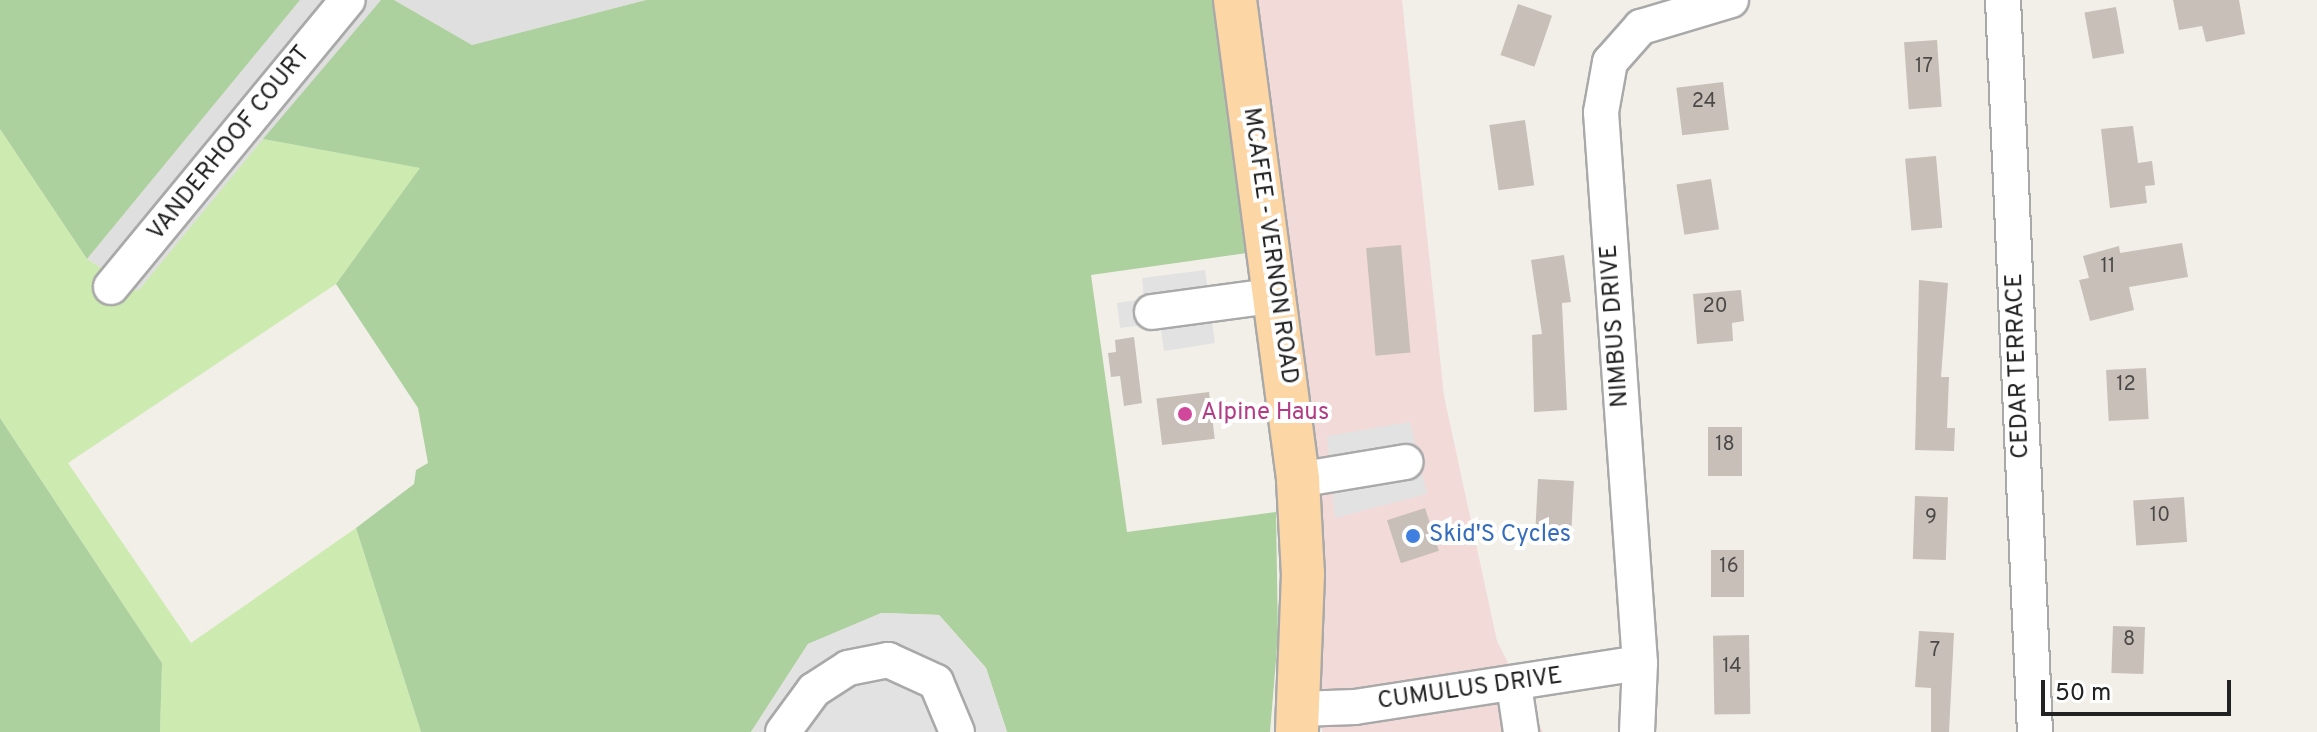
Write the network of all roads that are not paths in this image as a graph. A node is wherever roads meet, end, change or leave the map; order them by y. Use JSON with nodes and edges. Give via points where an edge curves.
{"nodes":[{"id":1,"x":348,"y":0,"type":"edge"},
{"id":2,"x":1235,"y":0,"type":"edge"},
{"id":3,"x":1731,"y":0,"type":"edge"},
{"id":4,"x":2003,"y":0,"type":"edge"},
{"id":5,"x":111,"y":287,"type":"dead end"},
{"id":6,"x":1277,"y":295,"type":"junction"},
{"id":7,"x":1152,"y":312,"type":"dead end"},
{"id":8,"x":1406,"y":462,"type":"dead end"},
{"id":9,"x":1298,"y":480,"type":"junction"},
{"id":10,"x":1640,"y":663,"type":"junction"},
{"id":11,"x":1514,"y":685,"type":"junction"},
{"id":12,"x":1298,"y":720,"type":"edge"},
{"id":13,"x":783,"y":732,"type":"edge"},
{"id":14,"x":957,"y":732,"type":"edge"},
{"id":15,"x":1521,"y":732,"type":"edge"},
{"id":16,"x":1637,"y":732,"type":"edge"},
{"id":17,"x":2035,"y":732,"type":"edge"}],
"edges":[{"from":1,"to":5,"type":"street","name":"VANDERHOOF COURT"},
{"from":2,"to":6,"type":"main road","name":"MCAFEE - VERNON ROAD"},
{"from":3,"to":10,"type":"street","name":"NIMBUS DRIVE","via":[[1641,27],[1610,62],[1601,112]]},
{"from":4,"to":17,"type":"street","name":"CEDAR TERRACE"},
{"from":6,"to":7,"type":"street"},
{"from":6,"to":9,"type":"main road","name":"MCAFEE - VERNON ROAD"},
{"from":8,"to":9,"type":"street"},
{"from":9,"to":12,"type":"main road","name":"MCAFEE - VERNON ROAD","via":[[1303,574]]},
{"from":10,"to":11,"type":"street","name":"CUMULUS DRIVE"},
{"from":10,"to":16,"type":"street","name":"NIMBUS DRIVE"},
{"from":11,"to":12,"type":"street","name":"CUMULUS DRIVE"},
{"from":11,"to":15,"type":"street"},
{"from":13,"to":14,"type":"street","via":[[814,690],[848,668],[888,660],[936,682]]}]}
